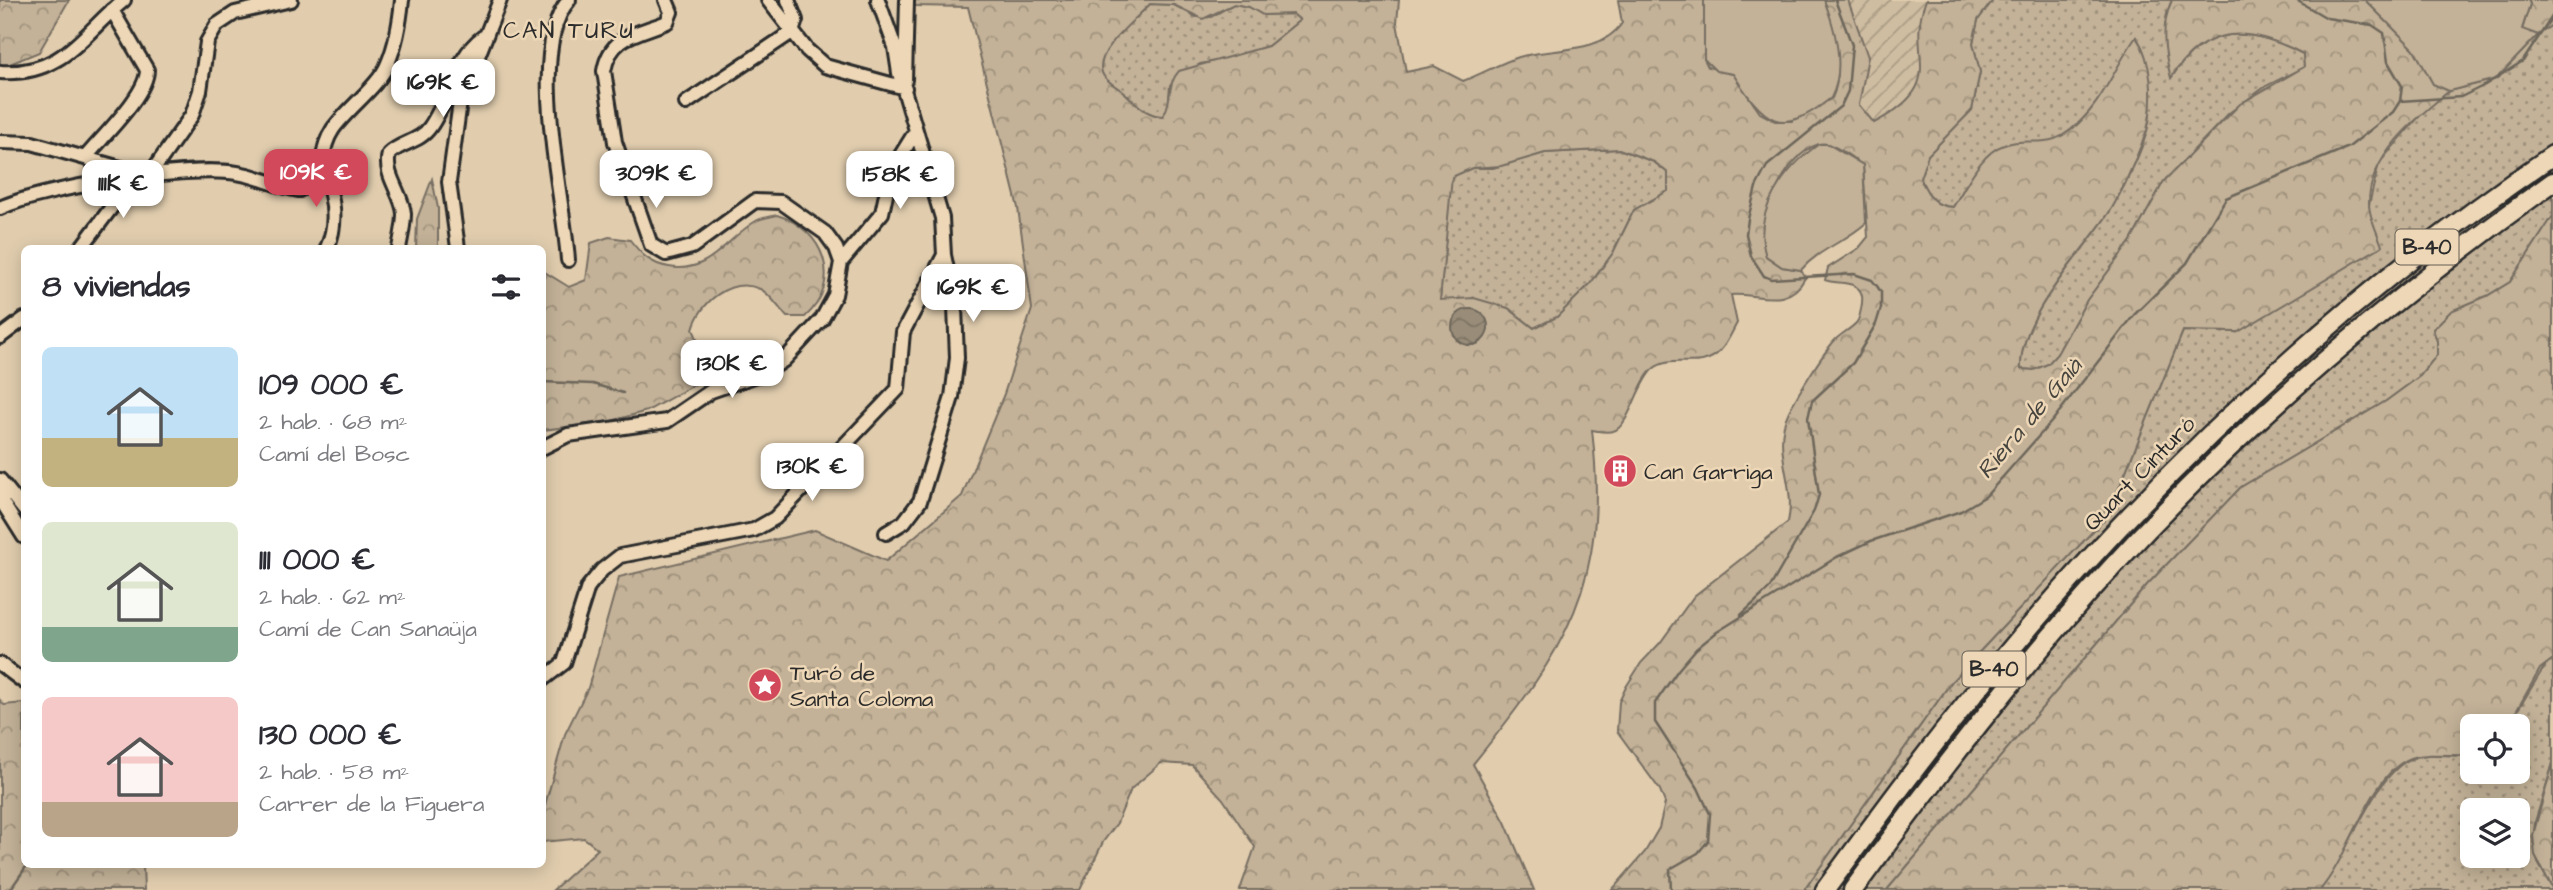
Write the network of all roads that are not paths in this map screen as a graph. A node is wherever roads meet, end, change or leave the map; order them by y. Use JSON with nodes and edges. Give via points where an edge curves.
{"nodes":[{"id":1,"x":124,"y":0,"type":"edge"},
{"id":2,"x":291,"y":0,"type":"edge"},
{"id":3,"x":402,"y":0,"type":"edge"},
{"id":4,"x":500,"y":0,"type":"edge"},
{"id":5,"x":569,"y":0,"type":"edge"},
{"id":6,"x":666,"y":0,"type":"edge"},
{"id":7,"x":768,"y":0,"type":"edge"},
{"id":8,"x":788,"y":0,"type":"edge"},
{"id":9,"x":878,"y":0,"type":"edge"},
{"id":10,"x":907,"y":0,"type":"edge"},
{"id":11,"x":112,"y":5,"type":"edge"},
{"id":12,"x":792,"y":32,"type":"junction"},
{"id":13,"x":483,"y":36,"type":"junction"},
{"id":14,"x":0,"y":72,"type":"edge"},
{"id":15,"x":905,"y":88,"type":"junction"},
{"id":16,"x":686,"y":103,"type":"dead end"},
{"id":17,"x":916,"y":131,"type":"junction"},
{"id":18,"x":0,"y":142,"type":"edge"},
{"id":19,"x":2553,"y":155,"type":"edge"},
{"id":20,"x":85,"y":158,"type":"junction"},
{"id":21,"x":322,"y":170,"type":"junction"},
{"id":22,"x":149,"y":176,"type":"junction"},
{"id":23,"x":2553,"y":182,"type":"edge"},
{"id":24,"x":0,"y":208,"type":"edge"},
{"id":25,"x":83,"y":245,"type":"edge"},
{"id":26,"x":328,"y":245,"type":"edge"},
{"id":27,"x":399,"y":245,"type":"edge"},
{"id":28,"x":458,"y":245,"type":"edge"},
{"id":29,"x":944,"y":255,"type":"junction"},
{"id":30,"x":568,"y":260,"type":"dead end"},
{"id":31,"x":841,"y":262,"type":"junction"},
{"id":32,"x":21,"y":321,"type":"edge"},
{"id":33,"x":0,"y":337,"type":"edge"},
{"id":34,"x":546,"y":446,"type":"edge"},
{"id":35,"x":2,"y":483,"type":"edge"},
{"id":36,"x":1,"y":502,"type":"edge"},
{"id":37,"x":21,"y":506,"type":"edge"},
{"id":38,"x":21,"y":532,"type":"edge"},
{"id":39,"x":886,"y":533,"type":"dead end"},
{"id":40,"x":0,"y":664,"type":"edge"},
{"id":41,"x":546,"y":677,"type":"edge"},
{"id":42,"x":21,"y":680,"type":"edge"},
{"id":43,"x":1825,"y":890,"type":"edge"},
{"id":44,"x":1853,"y":890,"type":"edge"}],
"edges":[{"from":1,"to":11,"type":"street"},
{"from":2,"to":22,"type":"street","via":[[235,13],[217,25],[207,42],[197,104]]},
{"from":3,"to":21,"type":"street","via":[[388,66],[334,128],[324,146]]},
{"from":4,"to":13,"type":"street"},
{"from":5,"to":30,"type":"street","via":[[558,16],[549,64],[552,147]]},
{"from":6,"to":31,"type":"street","via":[[671,12],[667,22],[617,42],[604,71],[615,142],[650,245],[666,254],[692,247],[755,201],[781,202],[825,233]]},
{"from":7,"to":12,"type":"street"},
{"from":8,"to":12,"type":"street","via":[[796,20]]},
{"from":9,"to":15,"type":"street"},
{"from":10,"to":15,"type":"street"},
{"from":11,"to":14,"type":"street","via":[[72,52],[54,63]]},
{"from":11,"to":20,"type":"street","via":[[147,78]]},
{"from":12,"to":15,"type":"street","via":[[825,66]]},
{"from":12,"to":16,"type":"street"},
{"from":13,"to":27,"type":"street","via":[[470,46],[431,127],[421,138],[389,155],[404,215]]},
{"from":13,"to":28,"type":"street","via":[[460,102],[449,182]]},
{"from":15,"to":17,"type":"street"},
{"from":17,"to":29,"type":"street","via":[[942,218]]},
{"from":17,"to":31,"type":"street","via":[[891,171],[882,213]]},
{"from":18,"to":20,"type":"street","via":[[23,141]]},
{"from":19,"to":43,"type":"highway","name":"Quart Cinturó","number":"B-40","via":[[2348,311],[2111,535],[1994,669]]},
{"from":20,"to":22,"type":"street"},
{"from":21,"to":22,"type":"street","via":[[316,182],[299,190],[239,173]]},
{"from":21,"to":26,"type":"street","via":[[331,188],[334,214]]},
{"from":22,"to":24,"type":"street","via":[[36,195]]},
{"from":22,"to":25,"type":"street","via":[[114,204]]},
{"from":23,"to":44,"type":"highway","name":"Quart Cinturó","number":"B-40","via":[[2363,328],[2193,483],[2116,562],[2017,676]]},
{"from":29,"to":39,"type":"street","via":[[956,307],[952,397],[920,501],[904,522]]},
{"from":29,"to":41,"type":"street","via":[[904,332],[898,389],[775,518],[754,530],[620,556],[603,569],[588,587],[564,663]]},
{"from":31,"to":34,"type":"street","via":[[835,295],[821,319],[784,360],[766,372],[711,391],[667,421],[568,435]]},
{"from":32,"to":33,"type":"street"},
{"from":35,"to":36,"type":"street"},
{"from":35,"to":37,"type":"street"},
{"from":36,"to":38,"type":"street"},
{"from":40,"to":42,"type":"street"}]}
